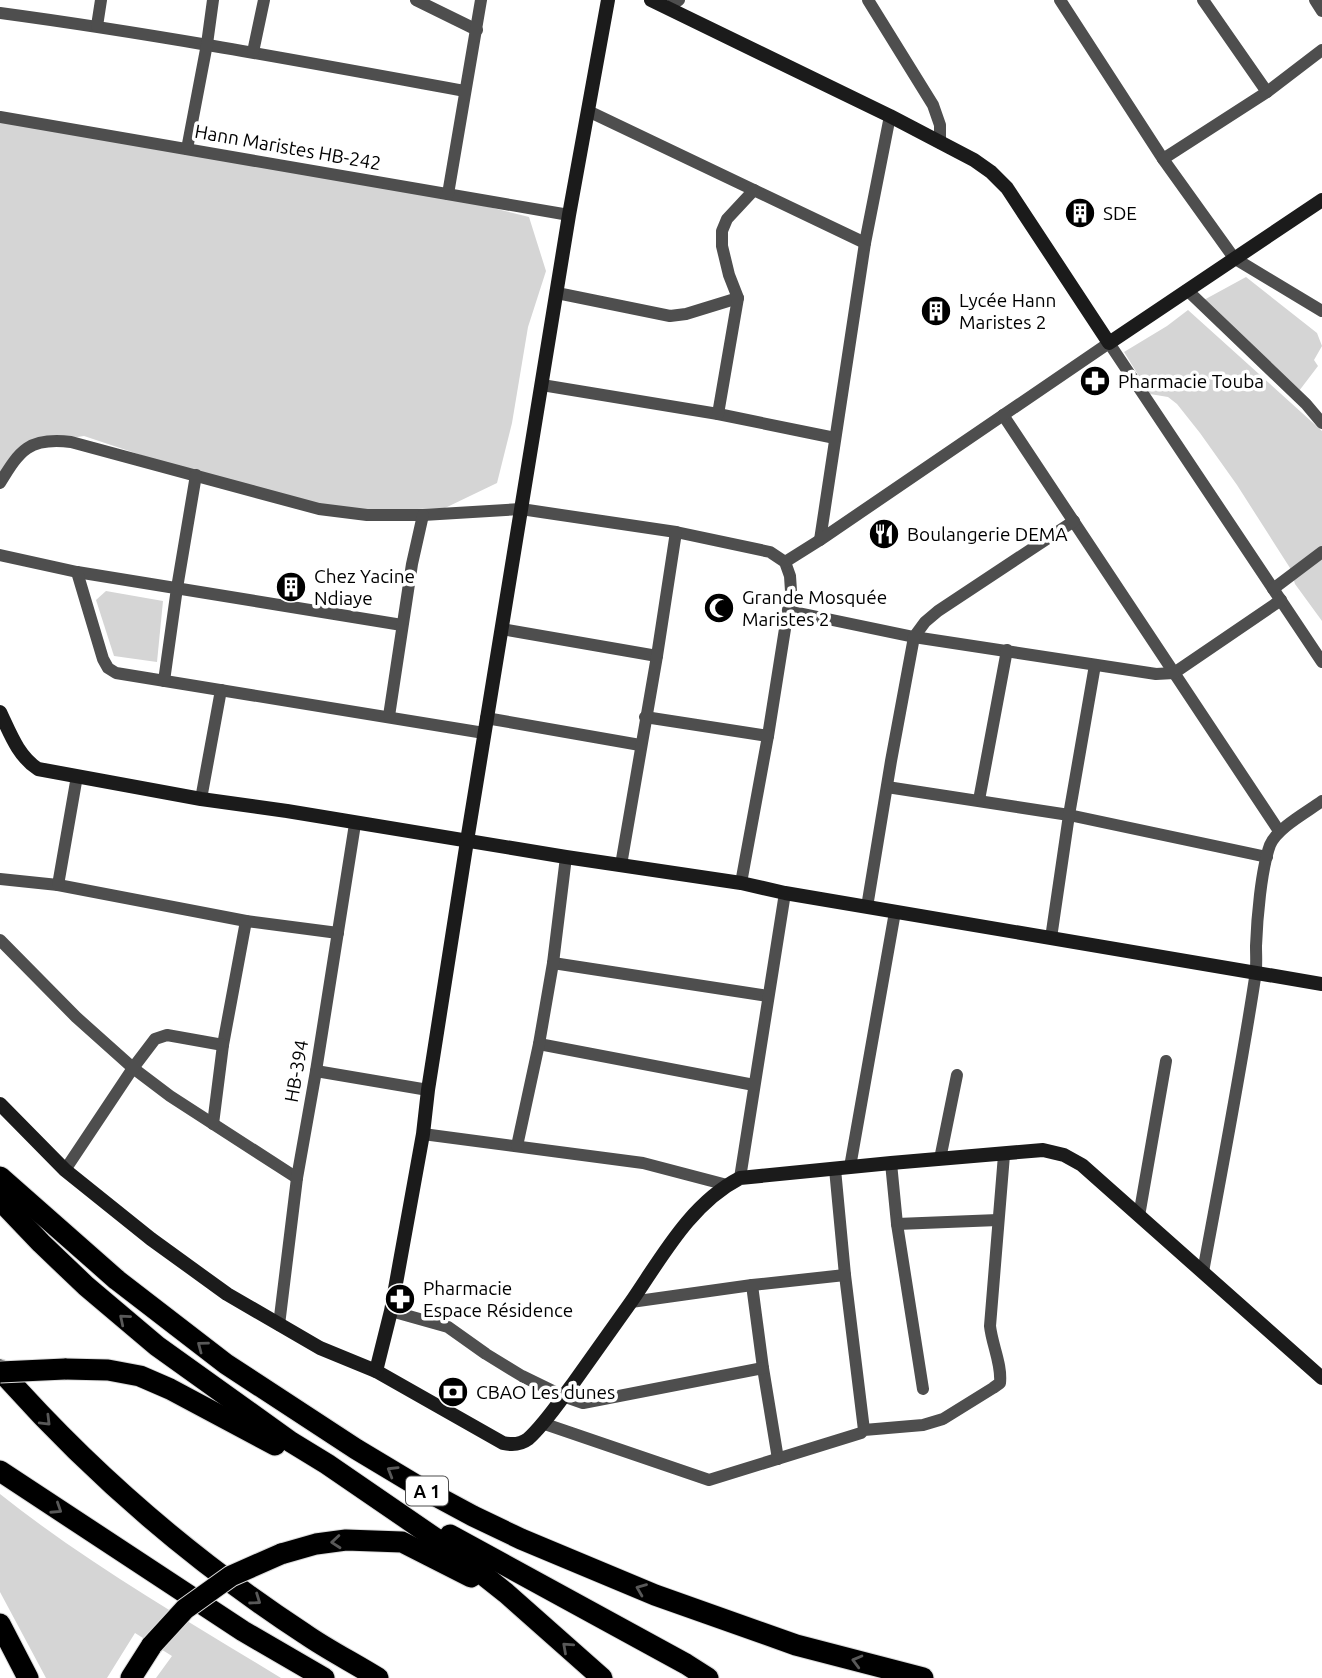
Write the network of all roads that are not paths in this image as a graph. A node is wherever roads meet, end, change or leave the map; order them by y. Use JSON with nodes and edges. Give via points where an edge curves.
{"nodes":[{"id":1,"x":101,"y":0,"type":"edge"},
{"id":2,"x":213,"y":0,"type":"edge"},
{"id":3,"x":264,"y":0,"type":"edge"},
{"id":4,"x":416,"y":0,"type":"edge"},
{"id":5,"x":481,"y":0,"type":"edge"},
{"id":6,"x":608,"y":0,"type":"edge"},
{"id":7,"x":651,"y":0,"type":"edge"},
{"id":8,"x":868,"y":0,"type":"edge"},
{"id":9,"x":1060,"y":0,"type":"edge"},
{"id":10,"x":1203,"y":0,"type":"edge"},
{"id":11,"x":1315,"y":0,"type":"edge"},
{"id":12,"x":673,"y":4,"type":"edge"},
{"id":13,"x":1322,"y":11,"type":"edge"},
{"id":14,"x":0,"y":13,"type":"edge"},
{"id":15,"x":97,"y":26,"type":"junction"},
{"id":16,"x":477,"y":30,"type":"junction"},
{"id":17,"x":207,"y":44,"type":"junction"},
{"id":18,"x":1322,"y":50,"type":"edge"},
{"id":19,"x":253,"y":52,"type":"junction"},
{"id":20,"x":465,"y":91,"type":"junction"},
{"id":21,"x":1267,"y":92,"type":"junction"},
{"id":22,"x":588,"y":111,"type":"junction"},
{"id":23,"x":890,"y":116,"type":"junction"},
{"id":24,"x":0,"y":117,"type":"edge"},
{"id":25,"x":940,"y":143,"type":"junction"},
{"id":26,"x":187,"y":149,"type":"junction"},
{"id":27,"x":1163,"y":159,"type":"junction"},
{"id":28,"x":754,"y":190,"type":"junction"},
{"id":29,"x":448,"y":194,"type":"junction"},
{"id":30,"x":1322,"y":200,"type":"edge"},
{"id":31,"x":569,"y":215,"type":"junction"},
{"id":32,"x":865,"y":243,"type":"junction"},
{"id":33,"x":1234,"y":258,"type":"junction"},
{"id":34,"x":1187,"y":290,"type":"junction"},
{"id":35,"x":557,"y":293,"type":"junction"},
{"id":36,"x":737,"y":298,"type":"junction"},
{"id":37,"x":1322,"y":311,"type":"edge"},
{"id":38,"x":1109,"y":343,"type":"junction"},
{"id":39,"x":542,"y":385,"type":"junction"},
{"id":40,"x":718,"y":414,"type":"junction"},
{"id":41,"x":1003,"y":415,"type":"junction"},
{"id":42,"x":1322,"y":423,"type":"edge"},
{"id":43,"x":835,"y":438,"type":"junction"},
{"id":44,"x":196,"y":475,"type":"junction"},
{"id":45,"x":0,"y":483,"type":"edge"},
{"id":46,"x":521,"y":509,"type":"junction"},
{"id":47,"x":422,"y":515,"type":"junction"},
{"id":48,"x":1074,"y":521,"type":"junction"},
{"id":49,"x":676,"y":532,"type":"junction"},
{"id":50,"x":820,"y":540,"type":"junction"},
{"id":51,"x":1322,"y":552,"type":"edge"},
{"id":52,"x":0,"y":555,"type":"edge"},
{"id":53,"x":785,"y":562,"type":"junction"},
{"id":54,"x":77,"y":572,"type":"junction"},
{"id":55,"x":177,"y":588,"type":"junction"},
{"id":56,"x":1277,"y":595,"type":"junction"},
{"id":57,"x":789,"y":611,"type":"junction"},
{"id":58,"x":402,"y":625,"type":"junction"},
{"id":59,"x":502,"y":629,"type":"junction"},
{"id":60,"x":914,"y":637,"type":"junction"},
{"id":61,"x":1007,"y":650,"type":"junction"},
{"id":62,"x":656,"y":656,"type":"junction"},
{"id":63,"x":1322,"y":662,"type":"edge"},
{"id":64,"x":1095,"y":665,"type":"junction"},
{"id":65,"x":1174,"y":673,"type":"junction"},
{"id":66,"x":164,"y":681,"type":"junction"},
{"id":67,"x":221,"y":690,"type":"junction"},
{"id":68,"x":0,"y":712,"type":"edge"},
{"id":69,"x":388,"y":716,"type":"junction"},
{"id":70,"x":645,"y":717,"type":"junction"},
{"id":71,"x":485,"y":725,"type":"junction"},
{"id":72,"x":768,"y":736,"type":"junction"},
{"id":73,"x":640,"y":745,"type":"junction"},
{"id":74,"x":77,"y":776,"type":"junction"},
{"id":75,"x":887,"y":787,"type":"junction"},
{"id":76,"x":201,"y":799,"type":"junction"},
{"id":77,"x":978,"y":800,"type":"junction"},
{"id":78,"x":1322,"y":801,"type":"edge"},
{"id":79,"x":1069,"y":815,"type":"junction"},
{"id":80,"x":355,"y":824,"type":"junction"},
{"id":81,"x":1279,"y":831,"type":"junction"},
{"id":82,"x":467,"y":841,"type":"junction"},
{"id":83,"x":566,"y":857,"type":"junction"},
{"id":84,"x":1267,"y":857,"type":"junction"},
{"id":85,"x":621,"y":865,"type":"junction"},
{"id":86,"x":0,"y":879,"type":"edge"},
{"id":87,"x":741,"y":883,"type":"junction"},
{"id":88,"x":58,"y":885,"type":"junction"},
{"id":89,"x":785,"y":893,"type":"junction"},
{"id":90,"x":867,"y":906,"type":"junction"},
{"id":91,"x":895,"y":912,"type":"junction"},
{"id":92,"x":246,"y":921,"type":"junction"},
{"id":93,"x":338,"y":933,"type":"junction"},
{"id":94,"x":1051,"y":938,"type":"junction"},
{"id":95,"x":0,"y":940,"type":"edge"},
{"id":96,"x":553,"y":963,"type":"junction"},
{"id":97,"x":1256,"y":973,"type":"junction"},
{"id":98,"x":1322,"y":984,"type":"edge"},
{"id":99,"x":768,"y":996,"type":"junction"},
{"id":100,"x":540,"y":1044,"type":"junction"},
{"id":101,"x":223,"y":1045,"type":"junction"},
{"id":102,"x":1166,"y":1061,"type":"dead end"},
{"id":103,"x":133,"y":1068,"type":"junction"},
{"id":104,"x":316,"y":1071,"type":"junction"},
{"id":105,"x":957,"y":1075,"type":"dead end"},
{"id":106,"x":754,"y":1085,"type":"junction"},
{"id":107,"x":428,"y":1090,"type":"junction"},
{"id":108,"x":0,"y":1104,"type":"edge"},
{"id":109,"x":213,"y":1124,"type":"junction"},
{"id":110,"x":423,"y":1134,"type":"junction"},
{"id":111,"x":517,"y":1146,"type":"junction"},
{"id":112,"x":1004,"y":1155,"type":"junction"},
{"id":113,"x":940,"y":1159,"type":"junction"},
{"id":114,"x":891,"y":1163,"type":"junction"},
{"id":115,"x":842,"y":1168,"type":"junction"},
{"id":116,"x":65,"y":1170,"type":"junction"},
{"id":117,"x":0,"y":1177,"type":"edge"},
{"id":118,"x":297,"y":1178,"type":"junction"},
{"id":119,"x":734,"y":1182,"type":"junction"},
{"id":120,"x":0,"y":1199,"type":"edge"},
{"id":121,"x":1139,"y":1216,"type":"junction"},
{"id":122,"x":998,"y":1220,"type":"junction"},
{"id":123,"x":897,"y":1224,"type":"junction"},
{"id":124,"x":1203,"y":1272,"type":"junction"},
{"id":125,"x":845,"y":1275,"type":"junction"},
{"id":126,"x":752,"y":1285,"type":"junction"},
{"id":127,"x":631,"y":1302,"type":"junction"},
{"id":128,"x":391,"y":1311,"type":"junction"},
{"id":129,"x":278,"y":1325,"type":"junction"},
{"id":130,"x":763,"y":1368,"type":"junction"},
{"id":131,"x":0,"y":1371,"type":"edge"},
{"id":132,"x":376,"y":1371,"type":"junction"},
{"id":133,"x":1322,"y":1378,"type":"edge"},
{"id":134,"x":923,"y":1388,"type":"dead end"},
{"id":135,"x":563,"y":1396,"type":"junction"},
{"id":136,"x":542,"y":1423,"type":"junction"},
{"id":137,"x":863,"y":1430,"type":"junction"},
{"id":138,"x":778,"y":1459,"type":"junction"},
{"id":139,"x":0,"y":1471,"type":"edge"},
{"id":140,"x":379,"y":1499,"type":"junction"},
{"id":141,"x":402,"y":1542,"type":"junction"},
{"id":142,"x":448,"y":1546,"type":"junction"},
{"id":143,"x":471,"y":1546,"type":"junction"},
{"id":144,"x":531,"y":1616,"type":"junction"},
{"id":145,"x":0,"y":1624,"type":"edge"},
{"id":146,"x":28,"y":1678,"type":"edge"},
{"id":147,"x":131,"y":1678,"type":"edge"},
{"id":148,"x":324,"y":1678,"type":"edge"},
{"id":149,"x":378,"y":1678,"type":"edge"},
{"id":150,"x":602,"y":1678,"type":"edge"},
{"id":151,"x":708,"y":1678,"type":"edge"},
{"id":152,"x":923,"y":1678,"type":"edge"}],
"edges":[{"from":1,"to":15,"type":"street"},
{"from":2,"to":17,"type":"street"},
{"from":3,"to":19,"type":"street"},
{"from":4,"to":16,"type":"street"},
{"from":5,"to":16,"type":"street"},
{"from":6,"to":22,"type":"street"},
{"from":7,"to":12,"type":"street"},
{"from":8,"to":25,"type":"street","via":[[933,105]]},
{"from":9,"to":27,"type":"street"},
{"from":10,"to":21,"type":"street"},
{"from":11,"to":13,"type":"street"},
{"from":12,"to":23,"type":"street"},
{"from":14,"to":15,"type":"street"},
{"from":15,"to":17,"type":"street"},
{"from":16,"to":20,"type":"street"},
{"from":17,"to":19,"type":"street"},
{"from":17,"to":26,"type":"street"},
{"from":18,"to":21,"type":"street"},
{"from":19,"to":20,"type":"street"},
{"from":20,"to":29,"type":"street"},
{"from":21,"to":27,"type":"street"},
{"from":22,"to":28,"type":"street"},
{"from":22,"to":31,"type":"street"},
{"from":23,"to":25,"type":"street"},
{"from":23,"to":32,"type":"street"},
{"from":24,"to":26,"type":"street","name":"Hann Maristes HB-242"},
{"from":25,"to":38,"type":"street","via":[[974,160],[1007,188]]},
{"from":26,"to":29,"type":"street","name":"Hann Maristes HB-242"},
{"from":27,"to":33,"type":"street"},
{"from":28,"to":32,"type":"street"},
{"from":28,"to":36,"type":"street","via":[[722,231]]},
{"from":29,"to":31,"type":"street","name":"Hann Maristes HB-242"},
{"from":30,"to":33,"type":"street"},
{"from":31,"to":35,"type":"street"},
{"from":32,"to":43,"type":"street"},
{"from":33,"to":34,"type":"street"},
{"from":33,"to":37,"type":"street"},
{"from":34,"to":38,"type":"street"},
{"from":34,"to":42,"type":"street"},
{"from":35,"to":36,"type":"street","via":[[670,316]]},
{"from":35,"to":39,"type":"street"},
{"from":36,"to":40,"type":"street"},
{"from":38,"to":41,"type":"street"},
{"from":38,"to":56,"type":"street"},
{"from":39,"to":40,"type":"street"},
{"from":39,"to":46,"type":"street"},
{"from":40,"to":43,"type":"street"},
{"from":41,"to":48,"type":"street"},
{"from":41,"to":50,"type":"street"},
{"from":43,"to":50,"type":"street"},
{"from":44,"to":45,"type":"street","via":[[54,440],[23,451]]},
{"from":44,"to":47,"type":"street","via":[[319,509],[367,516]]},
{"from":44,"to":55,"type":"street"},
{"from":46,"to":47,"type":"street"},
{"from":46,"to":49,"type":"street"},
{"from":46,"to":59,"type":"street"},
{"from":47,"to":58,"type":"street"},
{"from":48,"to":60,"type":"street","via":[[938,611]]},
{"from":48,"to":65,"type":"street"},
{"from":49,"to":53,"type":"street","via":[[770,552]]},
{"from":49,"to":62,"type":"street"},
{"from":50,"to":53,"type":"street"},
{"from":51,"to":56,"type":"street"},
{"from":52,"to":54,"type":"street"},
{"from":53,"to":57,"type":"street","via":[[790,576]]},
{"from":54,"to":55,"type":"street"},
{"from":54,"to":66,"type":"street","via":[[108,668]]},
{"from":55,"to":58,"type":"street"},
{"from":55,"to":66,"type":"street"},
{"from":56,"to":63,"type":"street"},
{"from":56,"to":65,"type":"street"},
{"from":57,"to":60,"type":"street"},
{"from":57,"to":72,"type":"street"},
{"from":58,"to":69,"type":"street"},
{"from":59,"to":62,"type":"street"},
{"from":59,"to":71,"type":"street"},
{"from":60,"to":61,"type":"street"},
{"from":60,"to":75,"type":"street"},
{"from":61,"to":64,"type":"street"},
{"from":61,"to":77,"type":"street"},
{"from":62,"to":70,"type":"street"},
{"from":64,"to":65,"type":"street"},
{"from":64,"to":79,"type":"street"},
{"from":65,"to":81,"type":"street"},
{"from":66,"to":67,"type":"street"},
{"from":67,"to":69,"type":"street"},
{"from":67,"to":76,"type":"street"},
{"from":68,"to":74,"type":"street","via":[[28,762],[38,769]]},
{"from":69,"to":71,"type":"street"},
{"from":70,"to":72,"type":"street"},
{"from":70,"to":73,"type":"street"},
{"from":71,"to":73,"type":"street"},
{"from":71,"to":82,"type":"street"},
{"from":72,"to":87,"type":"street"},
{"from":73,"to":85,"type":"street"},
{"from":74,"to":76,"type":"street"},
{"from":74,"to":88,"type":"street"},
{"from":75,"to":77,"type":"street"},
{"from":75,"to":90,"type":"street"},
{"from":76,"to":80,"type":"street"},
{"from":77,"to":79,"type":"street"},
{"from":78,"to":81,"type":"street"},
{"from":79,"to":84,"type":"street"},
{"from":79,"to":94,"type":"street"},
{"from":80,"to":82,"type":"street"},
{"from":80,"to":93,"type":"street","name":"HB-394"},
{"from":81,"to":84,"type":"street"},
{"from":82,"to":83,"type":"street"},
{"from":82,"to":107,"type":"street"},
{"from":83,"to":85,"type":"street"},
{"from":83,"to":96,"type":"street"},
{"from":84,"to":97,"type":"street"},
{"from":85,"to":87,"type":"street"},
{"from":86,"to":88,"type":"street"},
{"from":87,"to":89,"type":"street"},
{"from":88,"to":92,"type":"street"},
{"from":89,"to":90,"type":"street"},
{"from":89,"to":99,"type":"street"},
{"from":90,"to":91,"type":"street"},
{"from":91,"to":94,"type":"street"},
{"from":91,"to":115,"type":"street"},
{"from":92,"to":93,"type":"street"},
{"from":92,"to":101,"type":"street"},
{"from":93,"to":104,"type":"street","name":"HB-394"},
{"from":94,"to":97,"type":"street"},
{"from":95,"to":103,"type":"street"},
{"from":96,"to":99,"type":"street"},
{"from":96,"to":100,"type":"street"},
{"from":97,"to":98,"type":"street"},
{"from":97,"to":124,"type":"street"},
{"from":99,"to":106,"type":"street"},
{"from":100,"to":106,"type":"street"},
{"from":100,"to":111,"type":"street"},
{"from":101,"to":103,"type":"street","via":[[167,1035],[155,1039]]},
{"from":101,"to":109,"type":"street"},
{"from":102,"to":121,"type":"street"},
{"from":103,"to":109,"type":"street"},
{"from":103,"to":116,"type":"street"},
{"from":104,"to":107,"type":"street"},
{"from":104,"to":118,"type":"street","name":"HB-394"},
{"from":105,"to":113,"type":"street"},
{"from":106,"to":119,"type":"street"},
{"from":107,"to":110,"type":"street"},
{"from":108,"to":116,"type":"street"},
{"from":109,"to":118,"type":"street"},
{"from":110,"to":111,"type":"street"},
{"from":110,"to":128,"type":"street"},
{"from":111,"to":119,"type":"street","via":[[643,1163]]},
{"from":112,"to":113,"type":"street"},
{"from":112,"to":121,"type":"street","via":[[1043,1150],[1064,1155],[1082,1165]]},
{"from":112,"to":122,"type":"street"},
{"from":113,"to":114,"type":"street"},
{"from":114,"to":115,"type":"street"},
{"from":114,"to":123,"type":"street"},
{"from":115,"to":119,"type":"street"},
{"from":115,"to":125,"type":"street"},
{"from":116,"to":129,"type":"street","via":[[162,1247]]},
{"from":152,"to":117,"type":"highway","number":"A 1","one_way":true,"via":[[796,1645],[655,1595],[521,1539],[421,1488],[226,1364],[117,1280]]},
{"from":118,"to":129,"type":"street","name":"HB-394"},
{"from":119,"to":127,"type":"street","via":[[705,1202]]},
{"from":140,"to":120,"type":"highway","one_way":true,"via":[[291,1443],[157,1346],[86,1286]]},
{"from":121,"to":124,"type":"street"},
{"from":122,"to":123,"type":"street"},
{"from":122,"to":137,"type":"street","via":[[990,1326],[1000,1382],[943,1419]]},
{"from":123,"to":134,"type":"street"},
{"from":124,"to":133,"type":"street"},
{"from":125,"to":126,"type":"street"},
{"from":125,"to":137,"type":"street"},
{"from":126,"to":127,"type":"street"},
{"from":126,"to":130,"type":"street"},
{"from":127,"to":135,"type":"street"},
{"from":128,"to":132,"type":"street"},
{"from":128,"to":135,"type":"street","via":[[447,1327],[522,1376]]},
{"from":129,"to":132,"type":"street"},
{"from":130,"to":135,"type":"street","via":[[583,1403]]},
{"from":130,"to":138,"type":"street"},
{"from":131,"to":140,"type":"highway","bridge":true,"via":[[108,1370],[140,1376]]},
{"from":131,"to":149,"type":"highway","one_way":true,"via":[[110,1483],[174,1538],[306,1635]]},
{"from":132,"to":136,"type":"street","via":[[503,1443],[526,1440]]},
{"from":135,"to":136,"type":"street"},
{"from":136,"to":138,"type":"street","via":[[709,1480]]},
{"from":137,"to":138,"type":"street"},
{"from":139,"to":148,"type":"highway","one_way":true,"via":[[243,1631]]},
{"from":140,"to":142,"type":"highway","number":"A 1"},
{"from":140,"to":143,"type":"highway"},
{"from":141,"to":142,"type":"highway"},
{"from":141,"to":144,"type":"highway","via":[[502,1594]]},
{"from":141,"to":147,"type":"highway","one_way":true,"bridge":true,"via":[[316,1544],[231,1576],[185,1609],[152,1645]]},
{"from":142,"to":143,"type":"highway"},
{"from":142,"to":144,"type":"highway","number":"A 1"},
{"from":143,"to":151,"type":"highway"},
{"from":150,"to":144,"type":"highway","number":"A 1","one_way":true},
{"from":145,"to":146,"type":"highway"}]}
